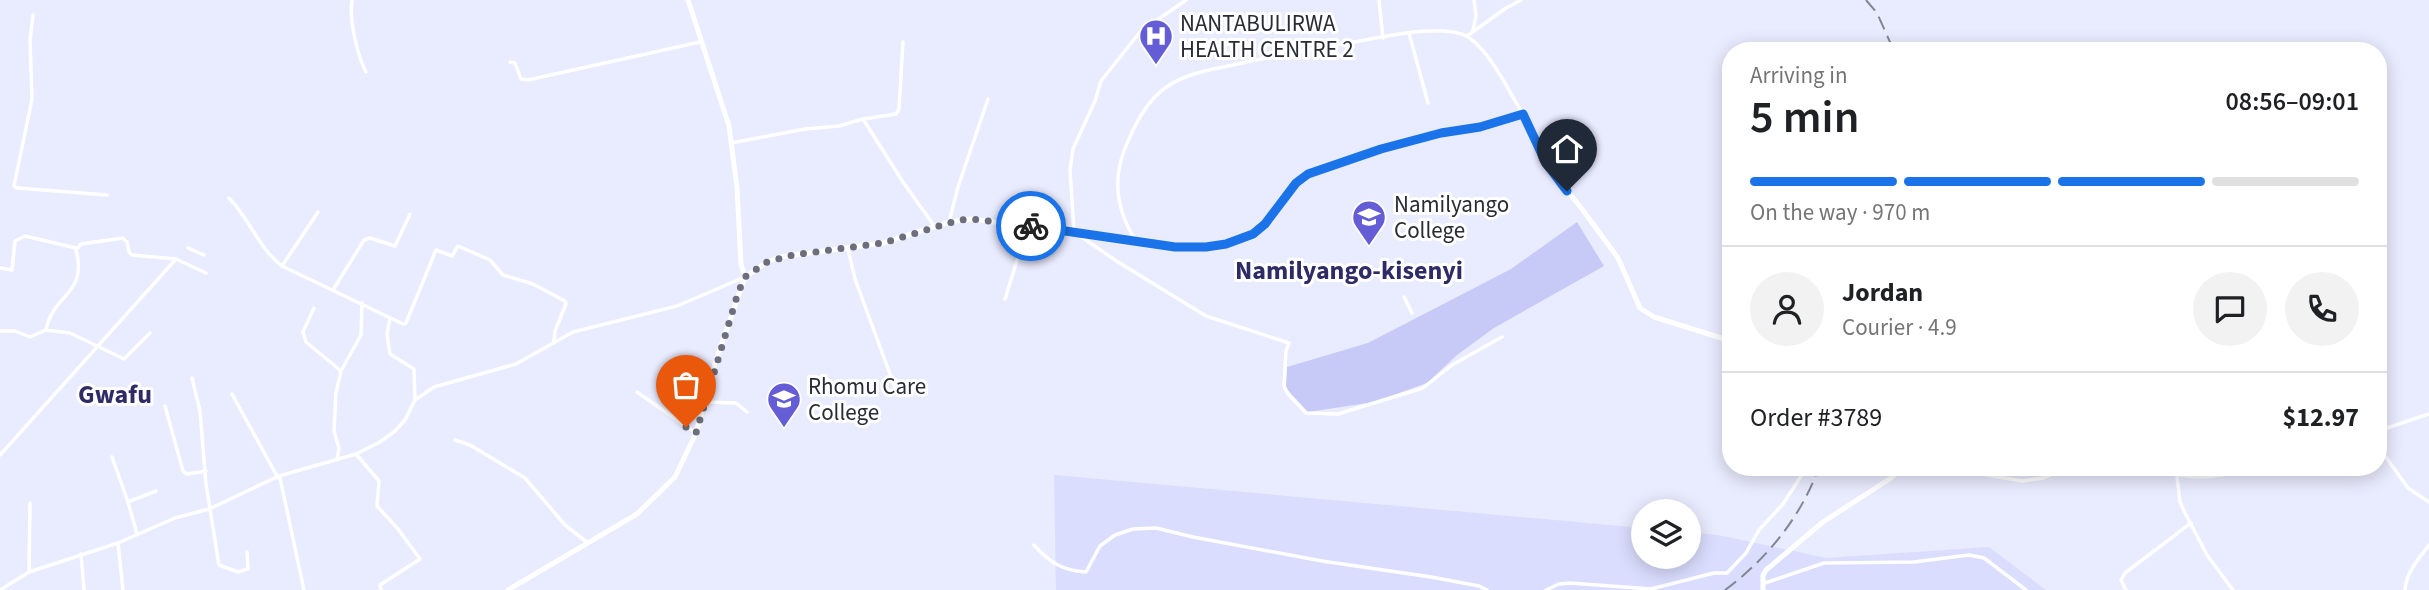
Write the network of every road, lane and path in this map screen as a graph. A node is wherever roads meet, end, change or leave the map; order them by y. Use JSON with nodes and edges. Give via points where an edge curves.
{"nodes":[{"id":1,"x":352,"y":0,"type":"edge"},
{"id":2,"x":688,"y":0,"type":"edge"},
{"id":3,"x":1186,"y":0,"type":"edge"},
{"id":4,"x":1379,"y":0,"type":"edge"},
{"id":5,"x":1474,"y":0,"type":"edge"},
{"id":6,"x":1521,"y":0,"type":"edge"},
{"id":7,"x":33,"y":15,"type":"dead end"},
{"id":8,"x":1472,"y":32,"type":"junction"},
{"id":9,"x":1409,"y":33,"type":"junction"},
{"id":10,"x":1467,"y":36,"type":"junction"},
{"id":11,"x":1382,"y":38,"type":"junction"},
{"id":12,"x":903,"y":42,"type":"dead end"},
{"id":13,"x":700,"y":43,"type":"junction"},
{"id":14,"x":510,"y":62,"type":"dead end"},
{"id":15,"x":366,"y":72,"type":"dead end"},
{"id":16,"x":989,"y":99,"type":"dead end"},
{"id":17,"x":1428,"y":103,"type":"dead end"},
{"id":18,"x":1523,"y":114,"type":"junction"},
{"id":19,"x":863,"y":118,"type":"junction"},
{"id":20,"x":731,"y":143,"type":"junction"},
{"id":21,"x":107,"y":195,"type":"dead end"},
{"id":22,"x":229,"y":198,"type":"dead end"},
{"id":23,"x":318,"y":212,"type":"dead end"},
{"id":24,"x":410,"y":214,"type":"dead end"},
{"id":25,"x":949,"y":222,"type":"junction"},
{"id":26,"x":1028,"y":226,"type":"junction"},
{"id":27,"x":935,"y":227,"type":"junction"},
{"id":28,"x":1074,"y":232,"type":"junction"},
{"id":29,"x":1136,"y":242,"type":"junction"},
{"id":30,"x":76,"y":248,"type":"junction"},
{"id":31,"x":188,"y":248,"type":"dead end"},
{"id":32,"x":848,"y":249,"type":"junction"},
{"id":33,"x":204,"y":256,"type":"dead end"},
{"id":34,"x":176,"y":259,"type":"junction"},
{"id":35,"x":282,"y":266,"type":"junction"},
{"id":36,"x":0,"y":268,"type":"edge"},
{"id":37,"x":206,"y":273,"type":"dead end"},
{"id":38,"x":745,"y":277,"type":"junction"},
{"id":39,"x":333,"y":290,"type":"junction"},
{"id":40,"x":1404,"y":297,"type":"dead end"},
{"id":41,"x":1004,"y":299,"type":"dead end"},
{"id":42,"x":362,"y":303,"type":"junction"},
{"id":43,"x":314,"y":307,"type":"dead end"},
{"id":44,"x":1412,"y":313,"type":"dead end"},
{"id":45,"x":390,"y":317,"type":"junction"},
{"id":46,"x":46,"y":330,"type":"junction"},
{"id":47,"x":0,"y":331,"type":"edge"},
{"id":48,"x":150,"y":332,"type":"dead end"},
{"id":49,"x":1502,"y":337,"type":"dead end"},
{"id":50,"x":1722,"y":338,"type":"edge"},
{"id":51,"x":554,"y":342,"type":"junction"},
{"id":52,"x":98,"y":346,"type":"junction"},
{"id":53,"x":341,"y":371,"type":"junction"},
{"id":54,"x":192,"y":378,"type":"dead end"},
{"id":55,"x":637,"y":392,"type":"dead end"},
{"id":56,"x":897,"y":393,"type":"dead end"},
{"id":57,"x":232,"y":394,"type":"dead end"},
{"id":58,"x":415,"y":400,"type":"junction"},
{"id":59,"x":705,"y":402,"type":"junction"},
{"id":60,"x":165,"y":406,"type":"dead end"},
{"id":61,"x":747,"y":412,"type":"dead end"},
{"id":62,"x":2429,"y":414,"type":"edge"},
{"id":63,"x":2387,"y":429,"type":"edge"},
{"id":64,"x":696,"y":433,"type":"junction"},
{"id":65,"x":455,"y":440,"type":"dead end"},
{"id":66,"x":356,"y":454,"type":"junction"},
{"id":67,"x":0,"y":455,"type":"edge"},
{"id":68,"x":112,"y":457,"type":"dead end"},
{"id":69,"x":2387,"y":459,"type":"edge"},
{"id":70,"x":337,"y":460,"type":"junction"},
{"id":71,"x":206,"y":471,"type":"junction"},
{"id":72,"x":1801,"y":476,"type":"edge"},
{"id":73,"x":1893,"y":476,"type":"edge"},
{"id":74,"x":1993,"y":476,"type":"edge"},
{"id":75,"x":2048,"y":476,"type":"edge"},
{"id":76,"x":2173,"y":476,"type":"edge"},
{"id":77,"x":2200,"y":476,"type":"edge"},
{"id":78,"x":279,"y":477,"type":"junction"},
{"id":79,"x":2177,"y":477,"type":"junction"},
{"id":80,"x":156,"y":491,"type":"dead end"},
{"id":81,"x":128,"y":502,"type":"junction"},
{"id":82,"x":2429,"y":502,"type":"edge"},
{"id":83,"x":30,"y":503,"type":"dead end"},
{"id":84,"x":209,"y":509,"type":"junction"},
{"id":85,"x":2191,"y":523,"type":"junction"},
{"id":86,"x":137,"y":534,"type":"junction"},
{"id":87,"x":118,"y":543,"type":"junction"},
{"id":88,"x":588,"y":543,"type":"junction"},
{"id":89,"x":1034,"y":545,"type":"dead end"},
{"id":90,"x":2429,"y":545,"type":"edge"},
{"id":91,"x":247,"y":552,"type":"dead end"},
{"id":92,"x":80,"y":554,"type":"junction"},
{"id":93,"x":29,"y":572,"type":"junction"},
{"id":94,"x":1764,"y":587,"type":"edge"},
{"id":95,"x":0,"y":590,"type":"edge"},
{"id":96,"x":84,"y":590,"type":"edge"},
{"id":97,"x":123,"y":590,"type":"edge"},
{"id":98,"x":304,"y":590,"type":"edge"},
{"id":99,"x":381,"y":590,"type":"edge"},
{"id":100,"x":508,"y":590,"type":"edge"},
{"id":101,"x":1487,"y":590,"type":"edge"},
{"id":102,"x":1546,"y":590,"type":"edge"},
{"id":103,"x":2026,"y":590,"type":"edge"},
{"id":104,"x":2126,"y":590,"type":"edge"},
{"id":105,"x":2233,"y":590,"type":"edge"},
{"id":106,"x":2405,"y":590,"type":"edge"}],
"edges":[{"from":1,"to":15,"type":"street","via":[[351,18]]},
{"from":2,"to":13,"type":"main road"},
{"from":3,"to":28,"type":"street","via":[[1140,32],[1101,81],[1073,149]]},
{"from":4,"to":11,"type":"street"},
{"from":5,"to":8,"type":"street"},
{"from":6,"to":8,"type":"street"},
{"from":7,"to":21,"type":"street","via":[[32,99],[14,186]]},
{"from":8,"to":10,"type":"street"},
{"from":9,"to":10,"type":"street"},
{"from":9,"to":11,"type":"street"},
{"from":9,"to":17,"type":"street"},
{"from":10,"to":18,"type":"street","via":[[1499,73]]},
{"from":11,"to":29,"type":"street","via":[[1204,71],[1167,86],[1133,129],[1116,184]]},
{"from":12,"to":19,"type":"street","via":[[898,112]]},
{"from":13,"to":14,"type":"street","via":[[525,80]]},
{"from":13,"to":20,"type":"main road"},
{"from":16,"to":25,"type":"street"},
{"from":18,"to":29,"type":"main road","via":[[1381,149],[1308,174],[1265,224],[1239,240],[1206,247]]},
{"from":18,"to":50,"type":"main road","via":[[1552,172],[1618,258],[1640,308],[1654,317]]},
{"from":19,"to":20,"type":"street"},
{"from":19,"to":27,"type":"street"},
{"from":20,"to":38,"type":"main road"},
{"from":22,"to":35,"type":"street"},
{"from":23,"to":35,"type":"street"},
{"from":24,"to":39,"type":"street","via":[[395,246],[365,239]]},
{"from":25,"to":26,"type":"main road","via":[[972,219]]},
{"from":25,"to":27,"type":"main road"},
{"from":26,"to":28,"type":"main road"},
{"from":26,"to":41,"type":"street"},
{"from":27,"to":32,"type":"main road","via":[[898,240]]},
{"from":28,"to":29,"type":"main road"},
{"from":28,"to":49,"type":"street","via":[[1206,316],[1289,343],[1284,386],[1308,413],[1338,415],[1423,388],[1451,365]]},
{"from":30,"to":34,"type":"street","via":[[123,239],[132,255]]},
{"from":30,"to":36,"type":"street","via":[[25,236],[15,241],[12,270]]},
{"from":30,"to":46,"type":"street","via":[[77,278],[55,308]]},
{"from":31,"to":33,"type":"street"},
{"from":32,"to":38,"type":"main road","via":[[780,257]]},
{"from":32,"to":56,"type":"street"},
{"from":34,"to":37,"type":"street"},
{"from":34,"to":52,"type":"street"},
{"from":35,"to":39,"type":"street"},
{"from":38,"to":51,"type":"street","via":[[677,306],[586,328]]},
{"from":38,"to":59,"type":"main road"},
{"from":39,"to":42,"type":"street"},
{"from":40,"to":44,"type":"street"},
{"from":42,"to":45,"type":"street"},
{"from":42,"to":53,"type":"street","via":[[361,335]]},
{"from":43,"to":53,"type":"street","via":[[303,331],[306,342]]},
{"from":45,"to":51,"type":"street","via":[[406,323],[435,251],[453,255],[458,246],[490,260],[503,275],[565,301]]},
{"from":45,"to":58,"type":"street","via":[[390,354],[414,369]]},
{"from":46,"to":47,"type":"street","via":[[30,337]]},
{"from":46,"to":52,"type":"street","via":[[70,333]]},
{"from":48,"to":52,"type":"street","via":[[124,359]]},
{"from":51,"to":58,"type":"street","via":[[516,364],[453,380]]},
{"from":52,"to":67,"type":"street"},
{"from":53,"to":70,"type":"street","via":[[334,410]]},
{"from":54,"to":71,"type":"street"},
{"from":55,"to":64,"type":"street"},
{"from":57,"to":78,"type":"street"},
{"from":58,"to":66,"type":"street","via":[[395,430]]},
{"from":59,"to":61,"type":"street","via":[[736,403]]},
{"from":59,"to":64,"type":"main road"},
{"from":60,"to":71,"type":"street","via":[[183,471]]},
{"from":62,"to":63,"type":"street"},
{"from":64,"to":88,"type":"main road","via":[[675,477],[658,495],[637,514]]},
{"from":65,"to":88,"type":"street","via":[[525,478],[565,525]]},
{"from":66,"to":70,"type":"street"},
{"from":66,"to":99,"type":"street","via":[[379,481],[377,506],[420,559],[380,585]]},
{"from":68,"to":81,"type":"street"},
{"from":69,"to":82,"type":"street","via":[[2408,488]]},
{"from":70,"to":78,"type":"street"},
{"from":71,"to":84,"type":"street"},
{"from":72,"to":102,"type":"street","via":[[1727,573],[1651,589],[1570,583]]},
{"from":73,"to":94,"type":"main road","via":[[1823,522],[1764,572]]},
{"from":74,"to":75,"type":"street","via":[[2022,481]]},
{"from":76,"to":79,"type":"street"},
{"from":77,"to":79,"type":"street"},
{"from":78,"to":84,"type":"street"},
{"from":78,"to":98,"type":"street"},
{"from":79,"to":85,"type":"street","via":[[2180,502]]},
{"from":80,"to":81,"type":"street"},
{"from":81,"to":86,"type":"street"},
{"from":83,"to":93,"type":"street"},
{"from":84,"to":86,"type":"street"},
{"from":84,"to":91,"type":"street","via":[[219,565],[238,572],[248,569]]},
{"from":85,"to":104,"type":"street","via":[[2125,573],[2121,580]]},
{"from":85,"to":105,"type":"street"},
{"from":86,"to":87,"type":"street"},
{"from":87,"to":92,"type":"street"},
{"from":87,"to":97,"type":"street"},
{"from":88,"to":100,"type":"main road"},
{"from":89,"to":101,"type":"street","via":[[1048,561],[1072,572],[1086,572],[1100,545],[1115,535],[1157,528]]},
{"from":90,"to":106,"type":"street","via":[[2413,567]]},
{"from":92,"to":93,"type":"street"},
{"from":92,"to":96,"type":"street"},
{"from":93,"to":95,"type":"street"},
{"from":94,"to":103,"type":"street","via":[[1824,564],[1914,562],[1969,555],[1984,558]]}]}
